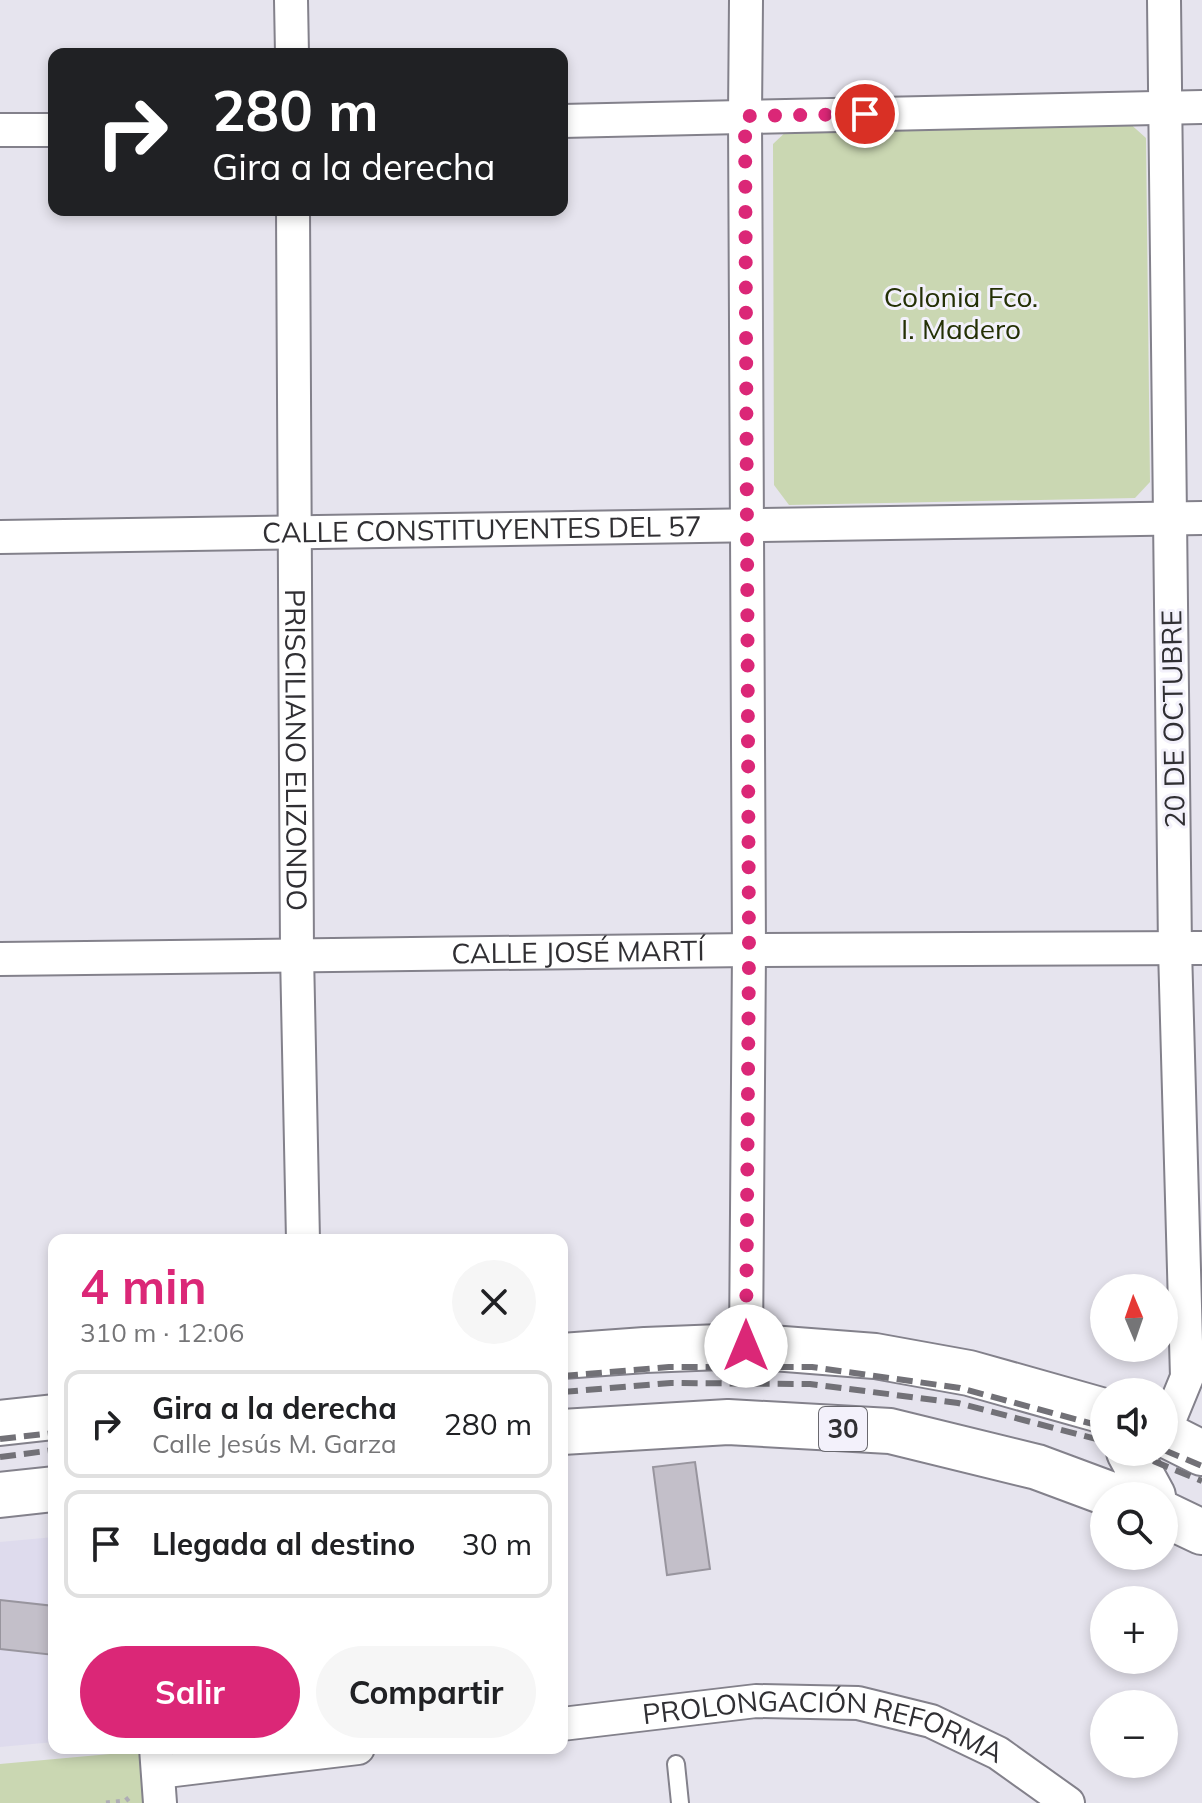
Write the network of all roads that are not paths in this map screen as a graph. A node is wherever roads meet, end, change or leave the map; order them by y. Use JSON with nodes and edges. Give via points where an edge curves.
{"nodes":[{"id":1,"x":291,"y":0,"type":"edge"},
{"id":2,"x":746,"y":0,"type":"edge"},
{"id":3,"x":1164,"y":0,"type":"edge"},
{"id":4,"x":292,"y":48,"type":"edge"},
{"id":5,"x":1202,"y":107,"type":"edge"},
{"id":6,"x":1166,"y":108,"type":"junction"},
{"id":7,"x":745,"y":116,"type":"junction"},
{"id":8,"x":568,"y":121,"type":"edge"},
{"id":9,"x":0,"y":130,"type":"edge"},
{"id":10,"x":48,"y":130,"type":"edge"},
{"id":11,"x":293,"y":216,"type":"edge"},
{"id":12,"x":1186,"y":518,"type":"edge"},
{"id":13,"x":747,"y":526,"type":"junction"},
{"id":14,"x":295,"y":533,"type":"junction"},
{"id":15,"x":0,"y":537,"type":"edge"},
{"id":16,"x":1188,"y":949,"type":"edge"},
{"id":17,"x":749,"y":950,"type":"junction"},
{"id":18,"x":297,"y":954,"type":"junction"},
{"id":19,"x":0,"y":959,"type":"edge"},
{"id":20,"x":303,"y":1234,"type":"edge"},
{"id":21,"x":746,"y":1346,"type":"junction"},
{"id":22,"x":568,"y":1356,"type":"edge"},
{"id":23,"x":1194,"y":1377,"type":"edge"},
{"id":24,"x":1090,"y":1407,"type":"edge"},
{"id":25,"x":1178,"y":1407,"type":"edge"},
{"id":26,"x":48,"y":1418,"type":"edge"},
{"id":27,"x":0,"y":1423,"type":"edge"},
{"id":28,"x":568,"y":1432,"type":"edge"},
{"id":29,"x":1178,"y":1440,"type":"edge"},
{"id":30,"x":1202,"y":1453,"type":"edge"},
{"id":31,"x":1090,"y":1487,"type":"edge"},
{"id":32,"x":48,"y":1490,"type":"edge"},
{"id":33,"x":0,"y":1495,"type":"edge"},
{"id":34,"x":1178,"y":1521,"type":"edge"},
{"id":35,"x":1202,"y":1532,"type":"edge"},
{"id":36,"x":568,"y":1723,"type":"edge"},
{"id":37,"x":312,"y":1754,"type":"edge"},
{"id":38,"x":676,"y":1764,"type":"dead end"},
{"id":39,"x":158,"y":1774,"type":"edge"},
{"id":40,"x":680,"y":1803,"type":"edge"},
{"id":41,"x":1068,"y":1803,"type":"edge"}],
"edges":[{"from":1,"to":4,"type":"street"},
{"from":2,"to":7,"type":"street"},
{"from":3,"to":6,"type":"street","name":"20 DE OCTUBRE"},
{"from":5,"to":6,"type":"street"},
{"from":6,"to":7,"type":"street"},
{"from":6,"to":12,"type":"street","name":"20 DE OCTUBRE"},
{"from":7,"to":8,"type":"street"},
{"from":7,"to":13,"type":"street"},
{"from":9,"to":10,"type":"street"},
{"from":11,"to":14,"type":"street","name":"PRISCILIANO ELIZONDO"},
{"from":12,"to":13,"type":"street","name":"CALLE CONSTITUYENTES DEL 57"},
{"from":12,"to":16,"type":"street","name":"20 DE OCTUBRE"},
{"from":13,"to":14,"type":"street","name":"CALLE CONSTITUYENTES DEL 57"},
{"from":13,"to":17,"type":"street"},
{"from":14,"to":15,"type":"street","name":"CALLE CONSTITUYENTES DEL 57"},
{"from":14,"to":18,"type":"street","name":"PRISCILIANO ELIZONDO"},
{"from":16,"to":17,"type":"street","name":"CALLE JOSÉ MARTÍ"},
{"from":16,"to":23,"type":"street","name":"20 DE OCTUBRE"},
{"from":17,"to":18,"type":"street","name":"CALLE JOSÉ MARTÍ"},
{"from":17,"to":21,"type":"street"},
{"from":18,"to":19,"type":"street","name":"CALLE JOSÉ MARTÍ"},
{"from":18,"to":20,"type":"street","name":"PRISCILIANO ELIZONDO"},
{"from":21,"to":22,"type":"main road"},
{"from":21,"to":24,"type":"main road","via":[[891,1359],[969,1373]]},
{"from":23,"to":25,"type":"street","name":"20 DE OCTUBRE"},
{"from":26,"to":27,"type":"main road"},
{"from":28,"to":31,"type":"main road","number":"30","via":[[728,1422],[890,1431],[1037,1467]]},
{"from":29,"to":30,"type":"main road"},
{"from":32,"to":33,"type":"main road"},
{"from":34,"to":35,"type":"main road"},
{"from":36,"to":41,"type":"street","name":"PROLONGACIÓN REFORMA","via":[[756,1701],[858,1703],[931,1721],[998,1753]]},
{"from":37,"to":39,"type":"street"},
{"from":38,"to":40,"type":"lane"}]}
